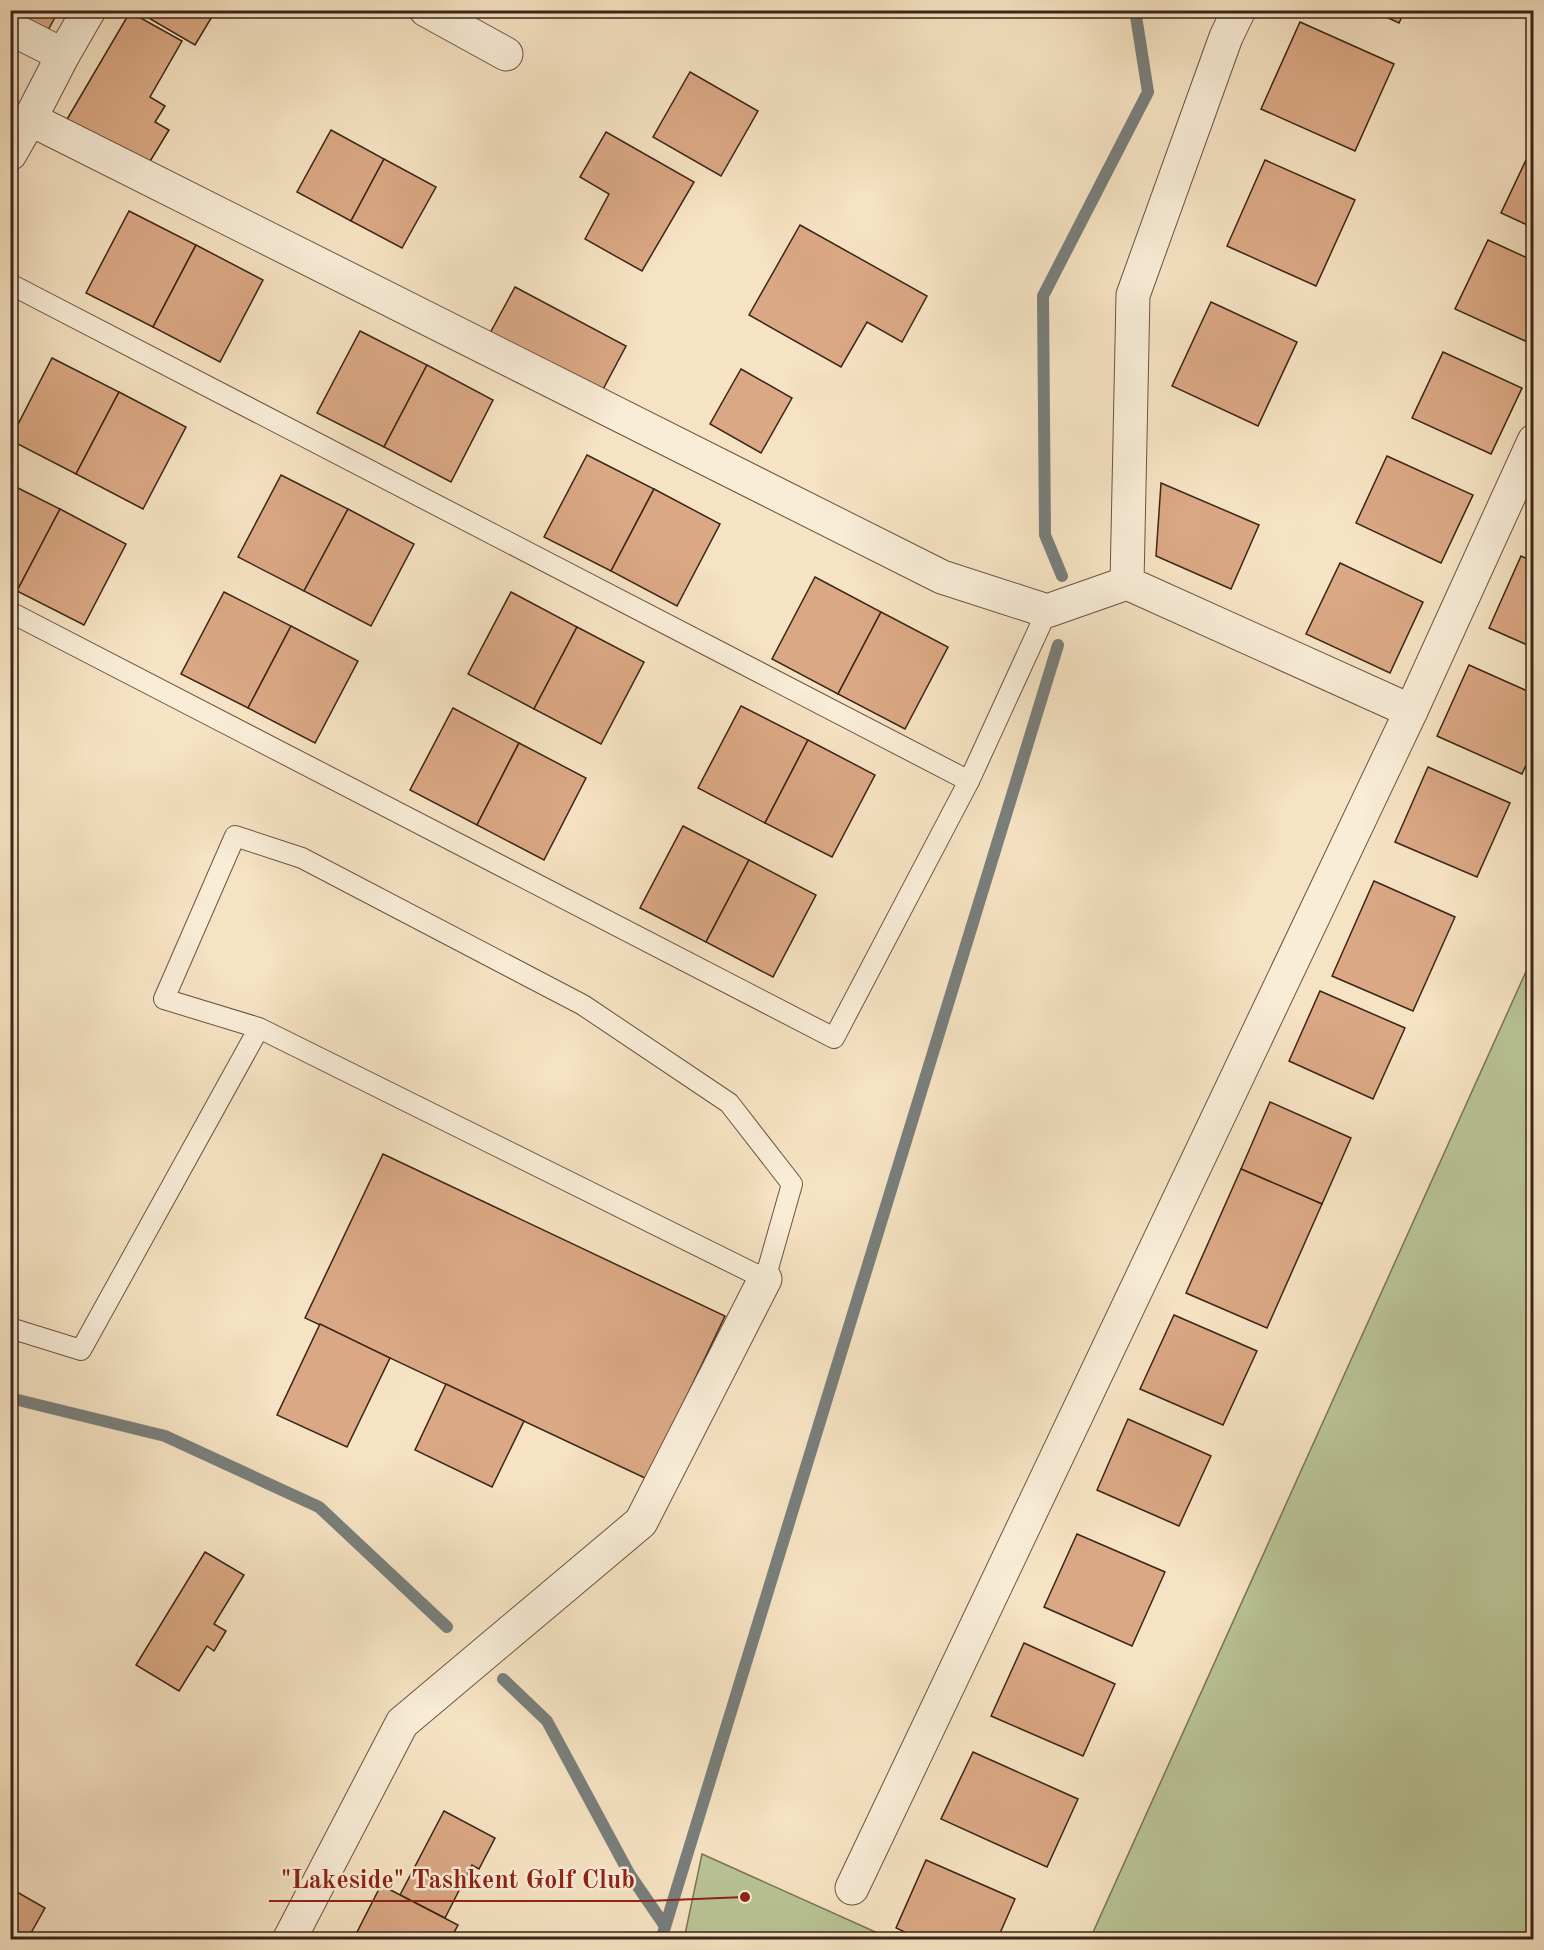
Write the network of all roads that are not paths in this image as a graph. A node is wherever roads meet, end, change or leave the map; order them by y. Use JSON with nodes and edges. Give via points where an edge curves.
{"nodes":[{"id":1,"x":89,"y":10,"type":"edge"},
{"id":2,"x":426,"y":10,"type":"edge"},
{"id":3,"x":1239,"y":10,"type":"edge"},
{"id":4,"x":10,"y":28,"type":"edge"},
{"id":5,"x":506,"y":54,"type":"dead end"},
{"id":6,"x":63,"y":55,"type":"junction"},
{"id":7,"x":30,"y":119,"type":"junction"},
{"id":8,"x":10,"y":154,"type":"edge"},
{"id":9,"x":10,"y":285,"type":"edge"},
{"id":10,"x":1533,"y":441,"type":"edge"},
{"id":11,"x":1127,"y":583,"type":"junction"},
{"id":12,"x":1047,"y":611,"type":"junction"},
{"id":13,"x":10,"y":612,"type":"edge"},
{"id":14,"x":1411,"y":711,"type":"junction"},
{"id":15,"x":969,"y":781,"type":"junction"},
{"id":16,"x":259,"y":1028,"type":"junction"},
{"id":17,"x":765,"y":1279,"type":"junction"},
{"id":18,"x":10,"y":1328,"type":"edge"},
{"id":19,"x":852,"y":1888,"type":"dead end"},
{"id":20,"x":289,"y":1940,"type":"edge"}],
"edges":[{"from":1,"to":6,"type":"street"},
{"from":2,"to":5,"type":"street"},
{"from":3,"to":11,"type":"street","via":[[1133,295]]},
{"from":4,"to":6,"type":"street"},
{"from":6,"to":7,"type":"street"},
{"from":7,"to":8,"type":"street"},
{"from":7,"to":12,"type":"street","via":[[942,577]]},
{"from":9,"to":15,"type":"lane"},
{"from":10,"to":14,"type":"street"},
{"from":11,"to":12,"type":"street"},
{"from":11,"to":14,"type":"street"},
{"from":12,"to":15,"type":"lane"},
{"from":13,"to":15,"type":"lane","via":[[834,1038]]},
{"from":14,"to":19,"type":"street"},
{"from":16,"to":17,"type":"lane"},
{"from":16,"to":17,"type":"lane","via":[[164,999],[235,836],[302,858],[582,1005],[729,1103],[792,1184]]},
{"from":16,"to":18,"type":"lane","via":[[81,1350]]},
{"from":17,"to":20,"type":"street","via":[[641,1522],[402,1723]]}]}
